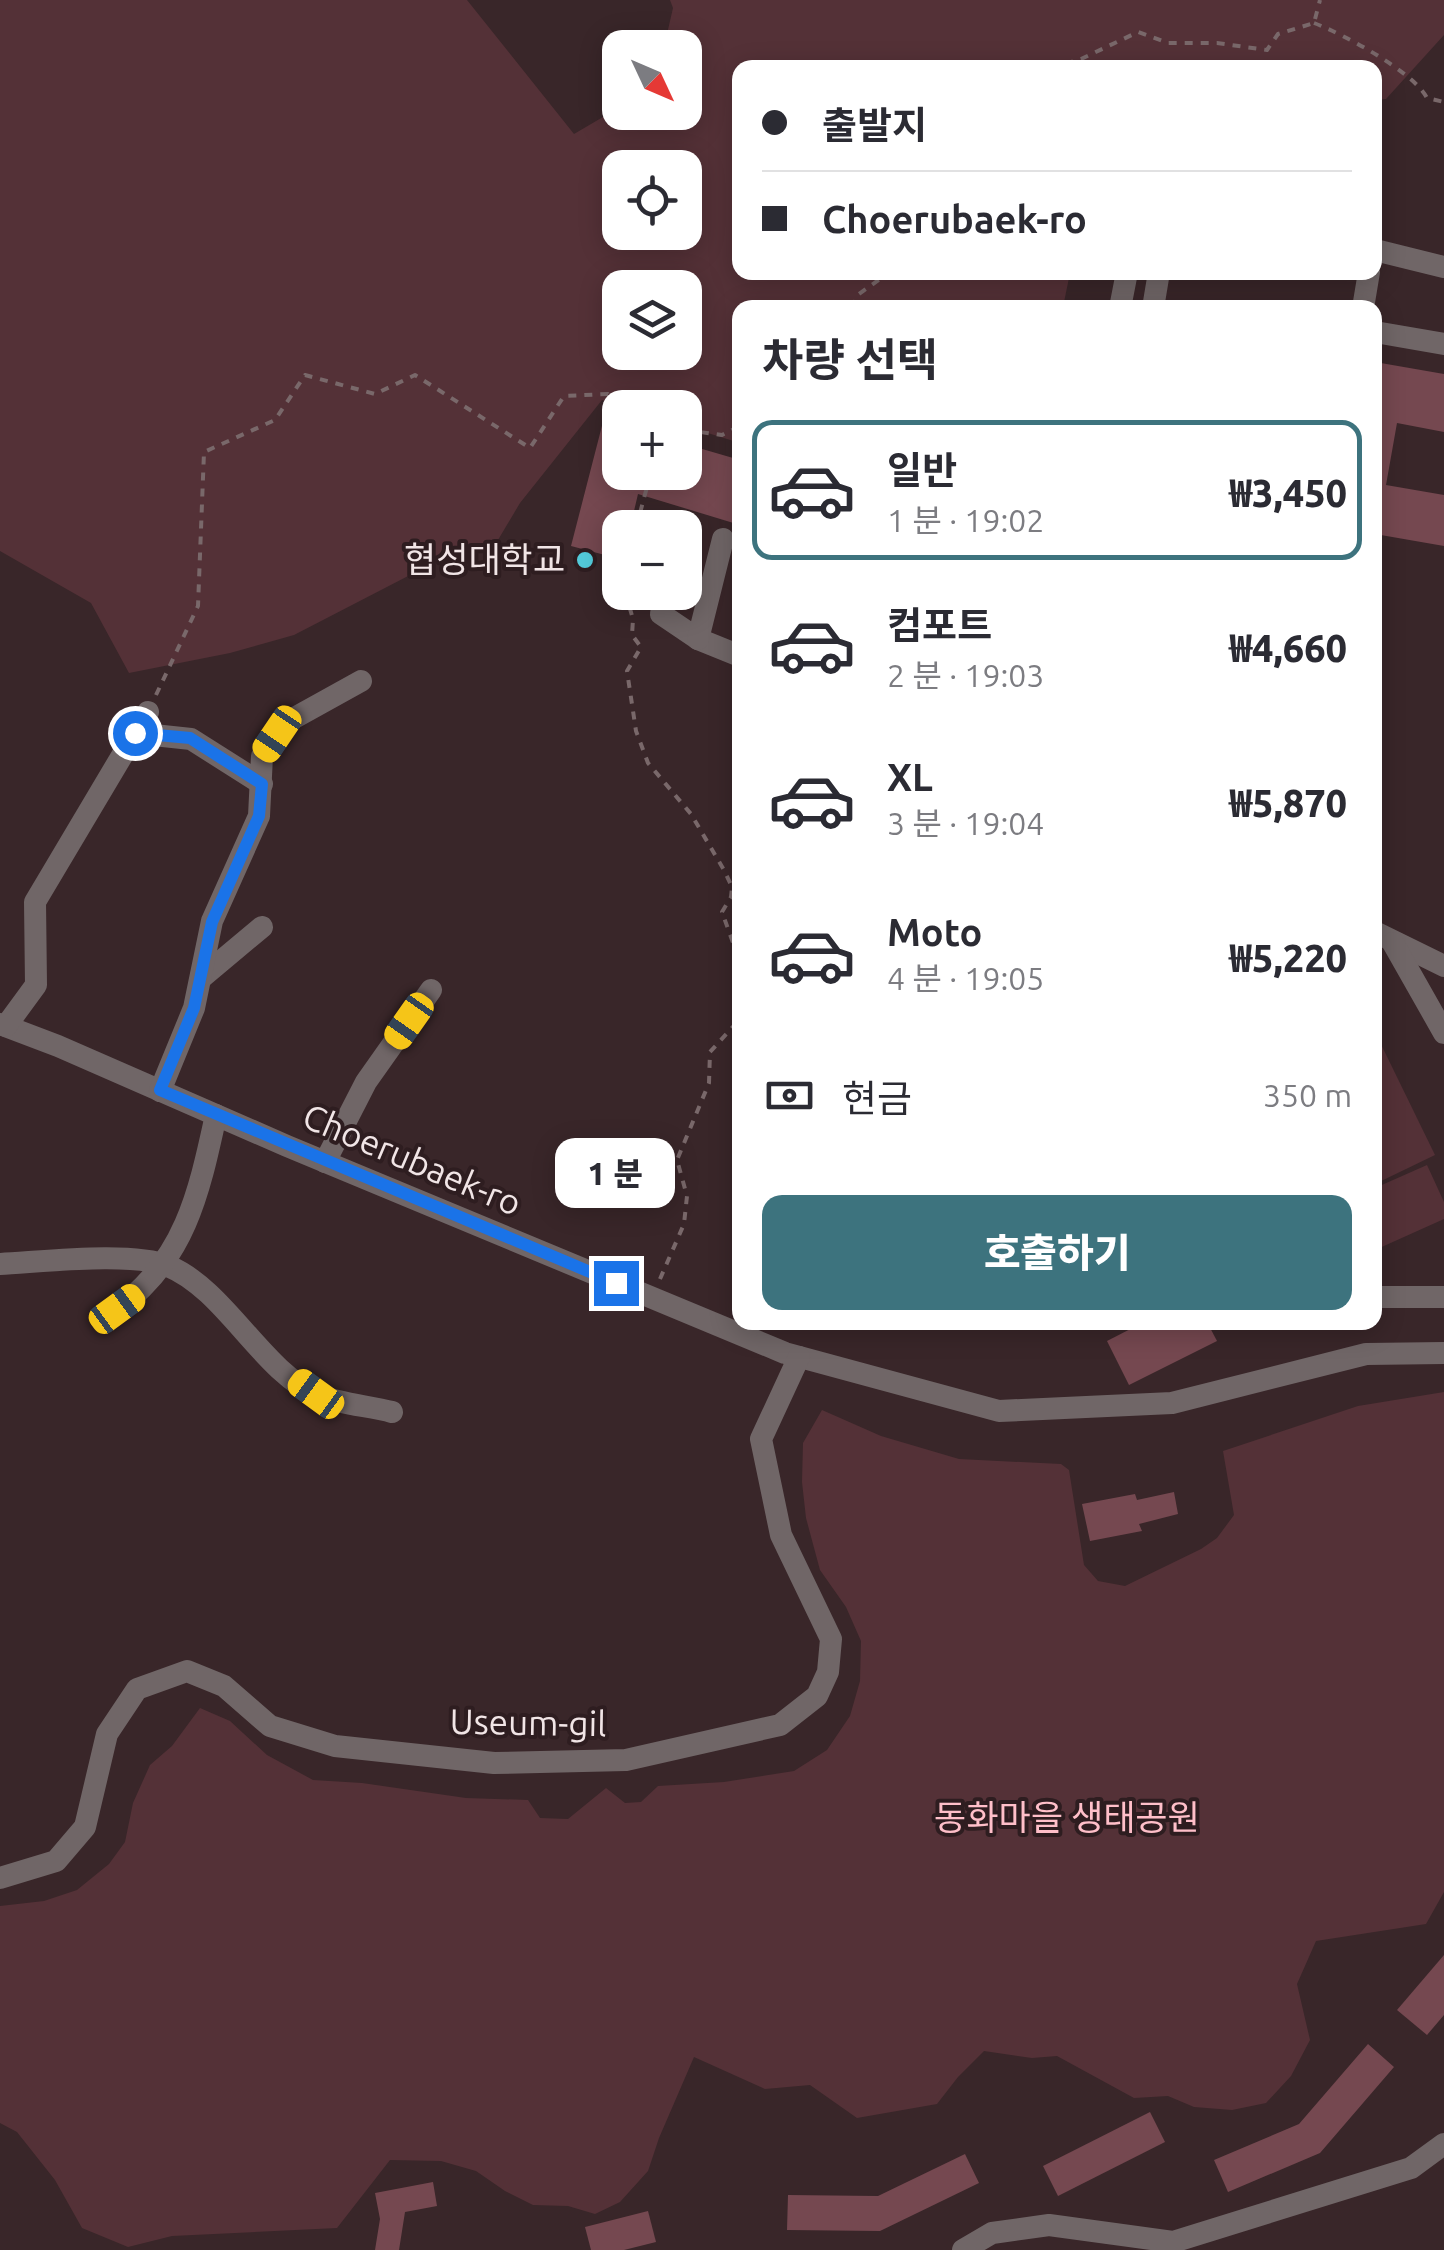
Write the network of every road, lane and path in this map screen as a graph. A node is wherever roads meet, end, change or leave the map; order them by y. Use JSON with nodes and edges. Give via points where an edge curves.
{"nodes":[{"id":1,"x":1320,"y":0,"type":"edge"},
{"id":2,"x":1314,"y":23,"type":"junction"},
{"id":3,"x":1078,"y":60,"type":"edge"},
{"id":4,"x":1444,"y":102,"type":"edge"},
{"id":5,"x":1382,"y":252,"type":"edge"},
{"id":6,"x":1444,"y":266,"type":"edge"},
{"id":7,"x":879,"y":280,"type":"edge"},
{"id":8,"x":855,"y":300,"type":"edge"},
{"id":9,"x":1382,"y":333,"type":"edge"},
{"id":10,"x":1444,"y":344,"type":"edge"},
{"id":11,"x":602,"y":394,"type":"edge"},
{"id":12,"x":732,"y":430,"type":"edge"},
{"id":13,"x":702,"y":432,"type":"edge"},
{"id":14,"x":723,"y":539,"type":"dead end"},
{"id":15,"x":630,"y":610,"type":"edge"},
{"id":16,"x":663,"y":610,"type":"edge"},
{"id":17,"x":698,"y":638,"type":"junction"},
{"id":18,"x":732,"y":653,"type":"edge"},
{"id":19,"x":361,"y":681,"type":"dead end"},
{"id":20,"x":148,"y":712,"type":"joint"},
{"id":21,"x":135,"y":733,"type":"junction"},
{"id":22,"x":262,"y":784,"type":"junction"},
{"id":23,"x":732,"y":887,"type":"edge"},
{"id":24,"x":732,"y":887,"type":"edge"},
{"id":25,"x":262,"y":927,"type":"dead end"},
{"id":26,"x":1384,"y":937,"type":"edge"},
{"id":27,"x":732,"y":940,"type":"edge"},
{"id":28,"x":1444,"y":966,"type":"edge"},
{"id":29,"x":201,"y":978,"type":"junction"},
{"id":30,"x":1418,"y":984,"type":"junction"},
{"id":31,"x":431,"y":990,"type":"dead end"},
{"id":32,"x":1444,"y":994,"type":"edge"},
{"id":33,"x":3,"y":1026,"type":"edge"},
{"id":34,"x":732,"y":1026,"type":"edge"},
{"id":35,"x":1444,"y":1033,"type":"edge"},
{"id":36,"x":160,"y":1090,"type":"junction"},
{"id":37,"x":216,"y":1115,"type":"junction"},
{"id":38,"x":326,"y":1162,"type":"junction"},
{"id":39,"x":0,"y":1264,"type":"edge"},
{"id":40,"x":165,"y":1264,"type":"junction"},
{"id":41,"x":1382,"y":1296,"type":"edge"},
{"id":42,"x":1444,"y":1297,"type":"edge"},
{"id":43,"x":652,"y":1298,"type":"junction"},
{"id":44,"x":117,"y":1309,"type":"dead end"},
{"id":45,"x":1444,"y":1353,"type":"edge"},
{"id":46,"x":799,"y":1357,"type":"junction"},
{"id":47,"x":392,"y":1412,"type":"dead end"},
{"id":48,"x":0,"y":1878,"type":"edge"},
{"id":49,"x":1444,"y":2144,"type":"edge"},
{"id":50,"x":994,"y":2242,"type":"edge"},
{"id":51,"x":963,"y":2250,"type":"edge"}],
"edges":[{"from":1,"to":2,"type":"path"},
{"from":2,"to":3,"type":"path","via":[[1278,34],[1268,50],[1168,43],[1138,32]]},
{"from":2,"to":4,"type":"path","via":[[1420,84],[1426,98]]},
{"from":5,"to":6,"type":"street"},
{"from":7,"to":8,"type":"path"},
{"from":9,"to":10,"type":"street"},
{"from":11,"to":20,"type":"path","via":[[564,396],[530,448],[415,375],[376,394],[305,375],[275,420],[204,452],[198,606]]},
{"from":12,"to":13,"type":"path"},
{"from":14,"to":17,"type":"street"},
{"from":15,"to":23,"type":"path","via":[[632,635],[641,647],[627,671],[636,731],[648,763],[691,814]]},
{"from":16,"to":17,"type":"street"},
{"from":17,"to":18,"type":"street"},
{"from":19,"to":22,"type":"street","via":[[286,722],[262,756]]},
{"from":20,"to":21,"type":"street"},
{"from":21,"to":22,"type":"street","via":[[190,738]]},
{"from":21,"to":33,"type":"street","via":[[35,902],[36,985]]},
{"from":22,"to":29,"type":"street","via":[[259,816],[212,922]]},
{"from":24,"to":27,"type":"path","via":[[722,912]]},
{"from":25,"to":29,"type":"street"},
{"from":26,"to":28,"type":"street"},
{"from":26,"to":30,"type":"street"},
{"from":29,"to":36,"type":"street"},
{"from":30,"to":32,"type":"street"},
{"from":30,"to":35,"type":"street"},
{"from":31,"to":38,"type":"street","via":[[366,1082]]},
{"from":33,"to":36,"type":"street","name":"Choerubaek-ro"},
{"from":34,"to":43,"type":"path","via":[[710,1052],[709,1083],[677,1160],[687,1196],[684,1224]]},
{"from":36,"to":37,"type":"street","name":"Choerubaek-ro"},
{"from":37,"to":38,"type":"street","name":"Choerubaek-ro"},
{"from":37,"to":40,"type":"street","via":[[188,1218]]},
{"from":38,"to":43,"type":"street","name":"Choerubaek-ro"},
{"from":39,"to":40,"type":"street"},
{"from":40,"to":44,"type":"street"},
{"from":40,"to":47,"type":"street","via":[[193,1280],[316,1394]]},
{"from":41,"to":42,"type":"street"},
{"from":43,"to":46,"type":"street","name":"Choerubaek-ro"},
{"from":45,"to":46,"type":"street","name":"Choerubaek-ro","via":[[1366,1354],[1172,1404],[999,1410]]},
{"from":46,"to":48,"type":"street","name":"Useum-gil","via":[[761,1439],[780,1535],[831,1639],[817,1696],[780,1725],[626,1760],[494,1763],[334,1746],[270,1726],[224,1686],[187,1671],[137,1689],[107,1734],[85,1827],[56,1861]]},
{"from":49,"to":50,"type":"street","via":[[1411,2168],[1173,2242],[1048,2224]]},
{"from":50,"to":51,"type":"street"}]}
